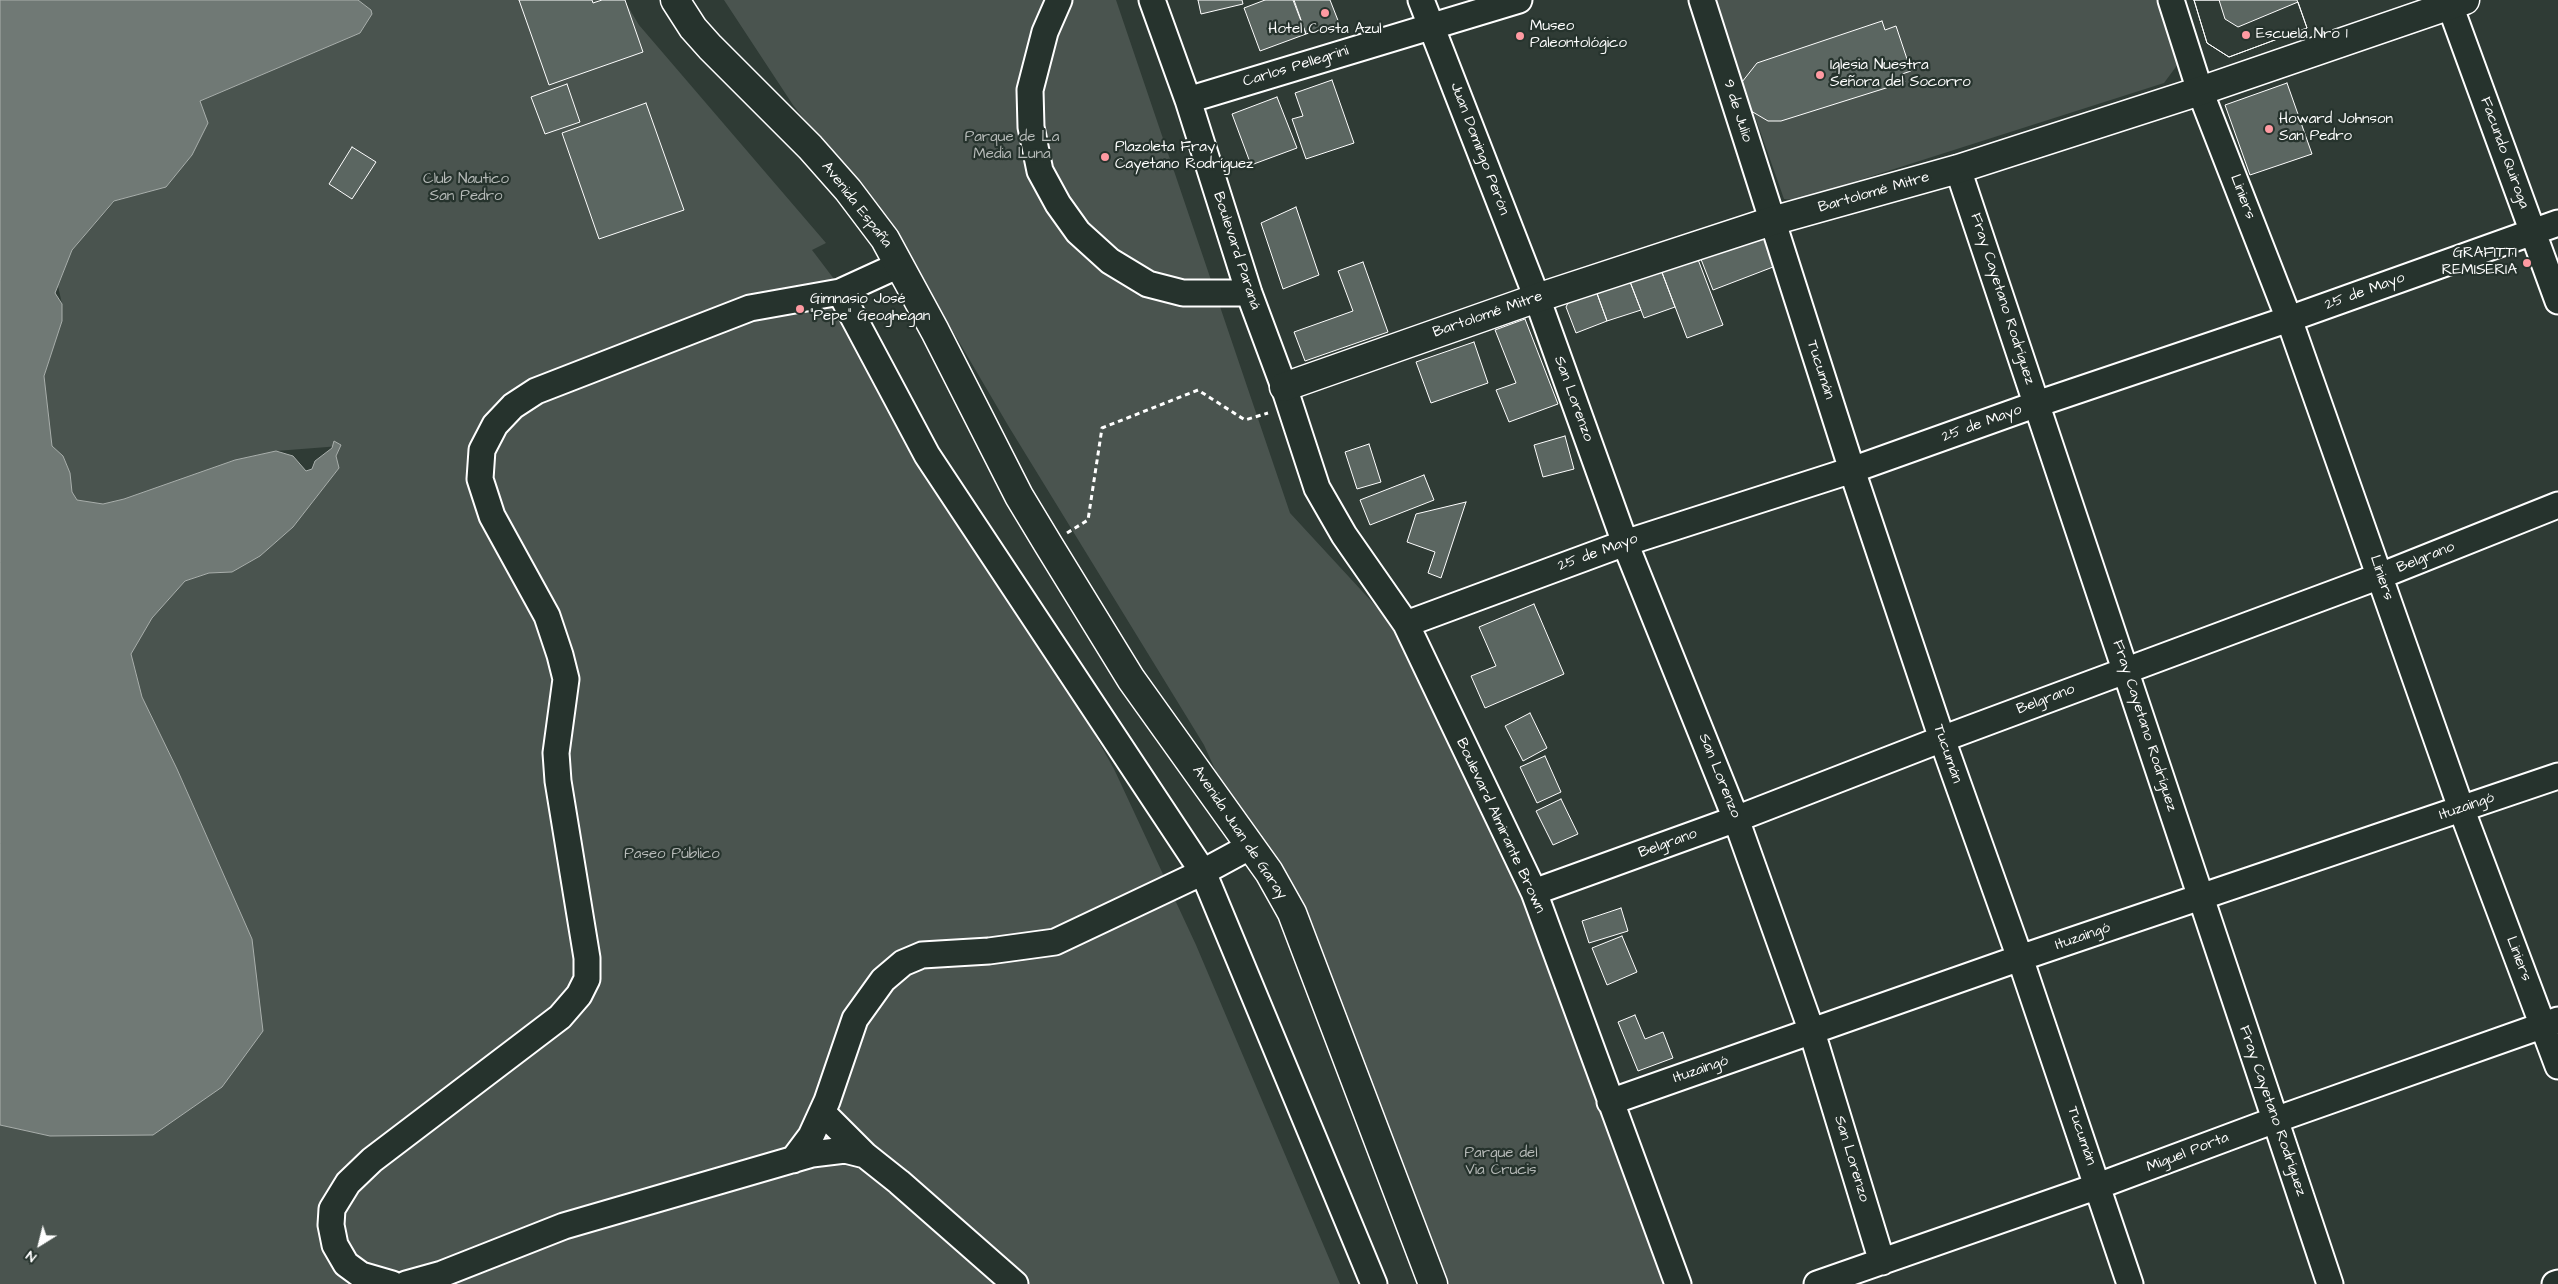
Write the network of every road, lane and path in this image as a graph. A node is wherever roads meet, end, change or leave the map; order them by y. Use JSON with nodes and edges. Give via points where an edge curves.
{"nodes":[{"id":1,"x":674,"y":0,"type":"edge"},
{"id":2,"x":1059,"y":0,"type":"edge"},
{"id":3,"x":1152,"y":0,"type":"edge"},
{"id":4,"x":1421,"y":0,"type":"edge"},
{"id":5,"x":1519,"y":0,"type":"edge"},
{"id":6,"x":1702,"y":0,"type":"edge"},
{"id":7,"x":2170,"y":0,"type":"edge"},
{"id":8,"x":2454,"y":2,"type":"edge"},
{"id":9,"x":1431,"y":25,"type":"junction"},
{"id":10,"x":2200,"y":90,"type":"junction"},
{"id":11,"x":1188,"y":100,"type":"junction"},
{"id":12,"x":1958,"y":169,"type":"junction"},
{"id":13,"x":1772,"y":221,"type":"junction"},
{"id":14,"x":2558,"y":223,"type":"edge"},
{"id":15,"x":2533,"y":232,"type":"junction"},
{"id":16,"x":899,"y":265,"type":"junction"},
{"id":17,"x":840,"y":292,"type":"junction"},
{"id":18,"x":1249,"y":293,"type":"junction"},
{"id":19,"x":1537,"y":298,"type":"junction"},
{"id":20,"x":2558,"y":301,"type":"edge"},
{"id":21,"x":2289,"y":319,"type":"junction"},
{"id":22,"x":1287,"y":396,"type":"junction"},
{"id":23,"x":2037,"y":404,"type":"junction"},
{"id":24,"x":1852,"y":470,"type":"junction"},
{"id":25,"x":1019,"y":496,"type":"joint"},
{"id":26,"x":2558,"y":506,"type":"edge"},
{"id":27,"x":1625,"y":542,"type":"junction"},
{"id":28,"x":1048,"y":544,"type":"junction"},
{"id":29,"x":2380,"y":576,"type":"junction"},
{"id":30,"x":1406,"y":624,"type":"junction"},
{"id":31,"x":2125,"y":670,"type":"junction"},
{"id":32,"x":1942,"y":739,"type":"junction"},
{"id":33,"x":2558,"y":776,"type":"edge"},
{"id":34,"x":2462,"y":808,"type":"junction"},
{"id":35,"x":1736,"y":819,"type":"junction"},
{"id":36,"x":1252,"y":846,"type":"junction"},
{"id":37,"x":1203,"y":872,"type":"junction"},
{"id":38,"x":1534,"y":892,"type":"junction"},
{"id":39,"x":2200,"y":898,"type":"junction"},
{"id":40,"x":2020,"y":958,"type":"junction"},
{"id":41,"x":2551,"y":1023,"type":"edge"},
{"id":42,"x":1812,"y":1032,"type":"junction"},
{"id":43,"x":2558,"y":1066,"type":"edge"},
{"id":44,"x":1610,"y":1102,"type":"junction"},
{"id":45,"x":822,"y":1112,"type":"junction"},
{"id":46,"x":2275,"y":1120,"type":"junction"},
{"id":47,"x":865,"y":1155,"type":"junction"},
{"id":48,"x":793,"y":1160,"type":"junction"},
{"id":49,"x":2098,"y":1186,"type":"junction"},
{"id":50,"x":1882,"y":1262,"type":"junction"},
{"id":51,"x":392,"y":1284,"type":"edge"},
{"id":52,"x":406,"y":1284,"type":"edge"},
{"id":53,"x":1015,"y":1284,"type":"edge"},
{"id":54,"x":1374,"y":1284,"type":"edge"},
{"id":55,"x":1433,"y":1284,"type":"edge"},
{"id":56,"x":1678,"y":1284,"type":"edge"},
{"id":57,"x":1816,"y":1284,"type":"edge"},
{"id":58,"x":2130,"y":1284,"type":"edge"},
{"id":59,"x":2330,"y":1284,"type":"edge"}],
"edges":[{"from":1,"to":16,"type":"main road","name":"Avenida España","via":[[710,47],[810,147],[848,190],[885,239]]},
{"from":2,"to":18,"type":"street","via":[[1044,32],[1030,90],[1031,127],[1040,171],[1058,204],[1078,232],[1110,261],[1148,284],[1183,293]]},
{"from":3,"to":11,"type":"street","name":"Boulevard Paraná"},
{"from":4,"to":9,"type":"street","name":"Juan Domingo Perón"},
{"from":5,"to":9,"type":"street","name":"Carlos Pellegrini"},
{"from":6,"to":13,"type":"street","name":"9 de Julio"},
{"from":7,"to":10,"type":"street","name":"Liniers"},
{"from":8,"to":10,"type":"main road","name":"Bartolomé Mitre"},
{"from":8,"to":15,"type":"street","name":"Facundo Quiroga"},
{"from":9,"to":11,"type":"street","name":"Carlos Pellegrini"},
{"from":9,"to":19,"type":"street","name":"Juan Domingo Perón"},
{"from":10,"to":12,"type":"main road","name":"Bartolomé Mitre"},
{"from":10,"to":21,"type":"street","name":"Liniers"},
{"from":11,"to":18,"type":"street","name":"Boulevard Paraná"},
{"from":12,"to":13,"type":"main road","name":"Bartolomé Mitre"},
{"from":12,"to":23,"type":"street","name":"Fray Cayetano Rodríguez"},
{"from":13,"to":19,"type":"main road","name":"Bartolomé Mitre"},
{"from":13,"to":24,"type":"street","name":"Tucumán"},
{"from":14,"to":15,"type":"street","name":"25 de Mayo"},
{"from":15,"to":20,"type":"street","name":"Facundo Quiroga"},
{"from":15,"to":21,"type":"street","name":"25 de Mayo"},
{"from":16,"to":17,"type":"street"},
{"from":16,"to":25,"type":"main road","name":"Avenida España"},
{"from":17,"to":37,"type":"street","via":[[927,455]]},
{"from":17,"to":51,"type":"street","via":[[750,308],[536,391],[513,406],[496,425],[482,450],[480,479],[492,516],[547,616],[566,679],[556,753],[587,958],[587,979],[579,995],[560,1017],[372,1160],[348,1183],[332,1209],[335,1245],[346,1264],[361,1275]]},
{"from":18,"to":22,"type":"street","name":"Boulevard Paraná"},
{"from":19,"to":22,"type":"main road","name":"Bartolomé Mitre"},
{"from":19,"to":27,"type":"street","name":"San Lorenzo"},
{"from":21,"to":23,"type":"street","name":"25 de Mayo"},
{"from":21,"to":29,"type":"street","name":"Liniers"},
{"from":22,"to":28,"type":"path","via":[[1246,420],[1198,390],[1102,428],[1088,520]]},
{"from":22,"to":30,"type":"street","name":"Boulevard Almirante Brown","via":[[1317,488]]},
{"from":23,"to":24,"type":"street","name":"25 de Mayo"},
{"from":23,"to":31,"type":"street","name":"Fray Cayetano Rodríguez"},
{"from":24,"to":27,"type":"street","name":"25 de Mayo"},
{"from":24,"to":32,"type":"street","name":"Tucumán"},
{"from":25,"to":28,"type":"main road","name":"Avenida Juan de Garay"},
{"from":26,"to":29,"type":"street","name":"Belgrano"},
{"from":27,"to":30,"type":"street","name":"25 de Mayo"},
{"from":27,"to":35,"type":"street","name":"San Lorenzo"},
{"from":28,"to":36,"type":"main road","name":"Avenida Juan de Garay","via":[[1131,679]]},
{"from":29,"to":31,"type":"street","name":"Belgrano"},
{"from":29,"to":34,"type":"street","name":"Liniers"},
{"from":30,"to":38,"type":"street","name":"Boulevard Almirante Brown"},
{"from":31,"to":32,"type":"street","name":"Belgrano"},
{"from":31,"to":39,"type":"street","name":"Fray Cayetano Rodríguez"},
{"from":32,"to":35,"type":"street","name":"Belgrano"},
{"from":32,"to":40,"type":"street","name":"Tucumán"},
{"from":33,"to":34,"type":"street","name":"Ituzaingó"},
{"from":34,"to":39,"type":"street","name":"Ituzaingó"},
{"from":34,"to":41,"type":"street","name":"Liniers"},
{"from":35,"to":38,"type":"street","name":"Belgrano"},
{"from":35,"to":42,"type":"street","name":"San Lorenzo"},
{"from":36,"to":37,"type":"street"},
{"from":36,"to":55,"type":"main road","name":"Avenida Juan de Garay","via":[[1292,912]]},
{"from":37,"to":45,"type":"street","via":[[1055,942],[922,955],[903,963],[883,980],[855,1019]]},
{"from":37,"to":54,"type":"street"},
{"from":38,"to":44,"type":"street","name":"Boulevard Almirante Brown"},
{"from":39,"to":40,"type":"street","name":"Ituzaingó"},
{"from":39,"to":46,"type":"street","name":"Fray Cayetano Rodríguez"},
{"from":40,"to":42,"type":"street","name":"Ituzaingó"},
{"from":40,"to":49,"type":"street","name":"Tucumán"},
{"from":41,"to":43,"type":"street","name":"Liniers"},
{"from":41,"to":46,"type":"street","name":"Miguel Porta"},
{"from":42,"to":44,"type":"street","name":"Ituzaingó"},
{"from":42,"to":50,"type":"street","name":"San Lorenzo"},
{"from":44,"to":56,"type":"street","name":"Boulevard Almirante Brown"},
{"from":45,"to":47,"type":"street"},
{"from":45,"to":48,"type":"street","via":[[811,1136]]},
{"from":46,"to":49,"type":"street","name":"Miguel Porta"},
{"from":46,"to":59,"type":"street","name":"Fray Cayetano Rodríguez"},
{"from":47,"to":48,"type":"street","via":[[845,1150]]},
{"from":47,"to":53,"type":"street"},
{"from":48,"to":52,"type":"street","via":[[564,1226],[442,1274]]},
{"from":49,"to":50,"type":"street","name":"Miguel Porta"},
{"from":49,"to":58,"type":"street","name":"Tucumán"},
{"from":50,"to":57,"type":"street","name":"Miguel Porta"}]}
